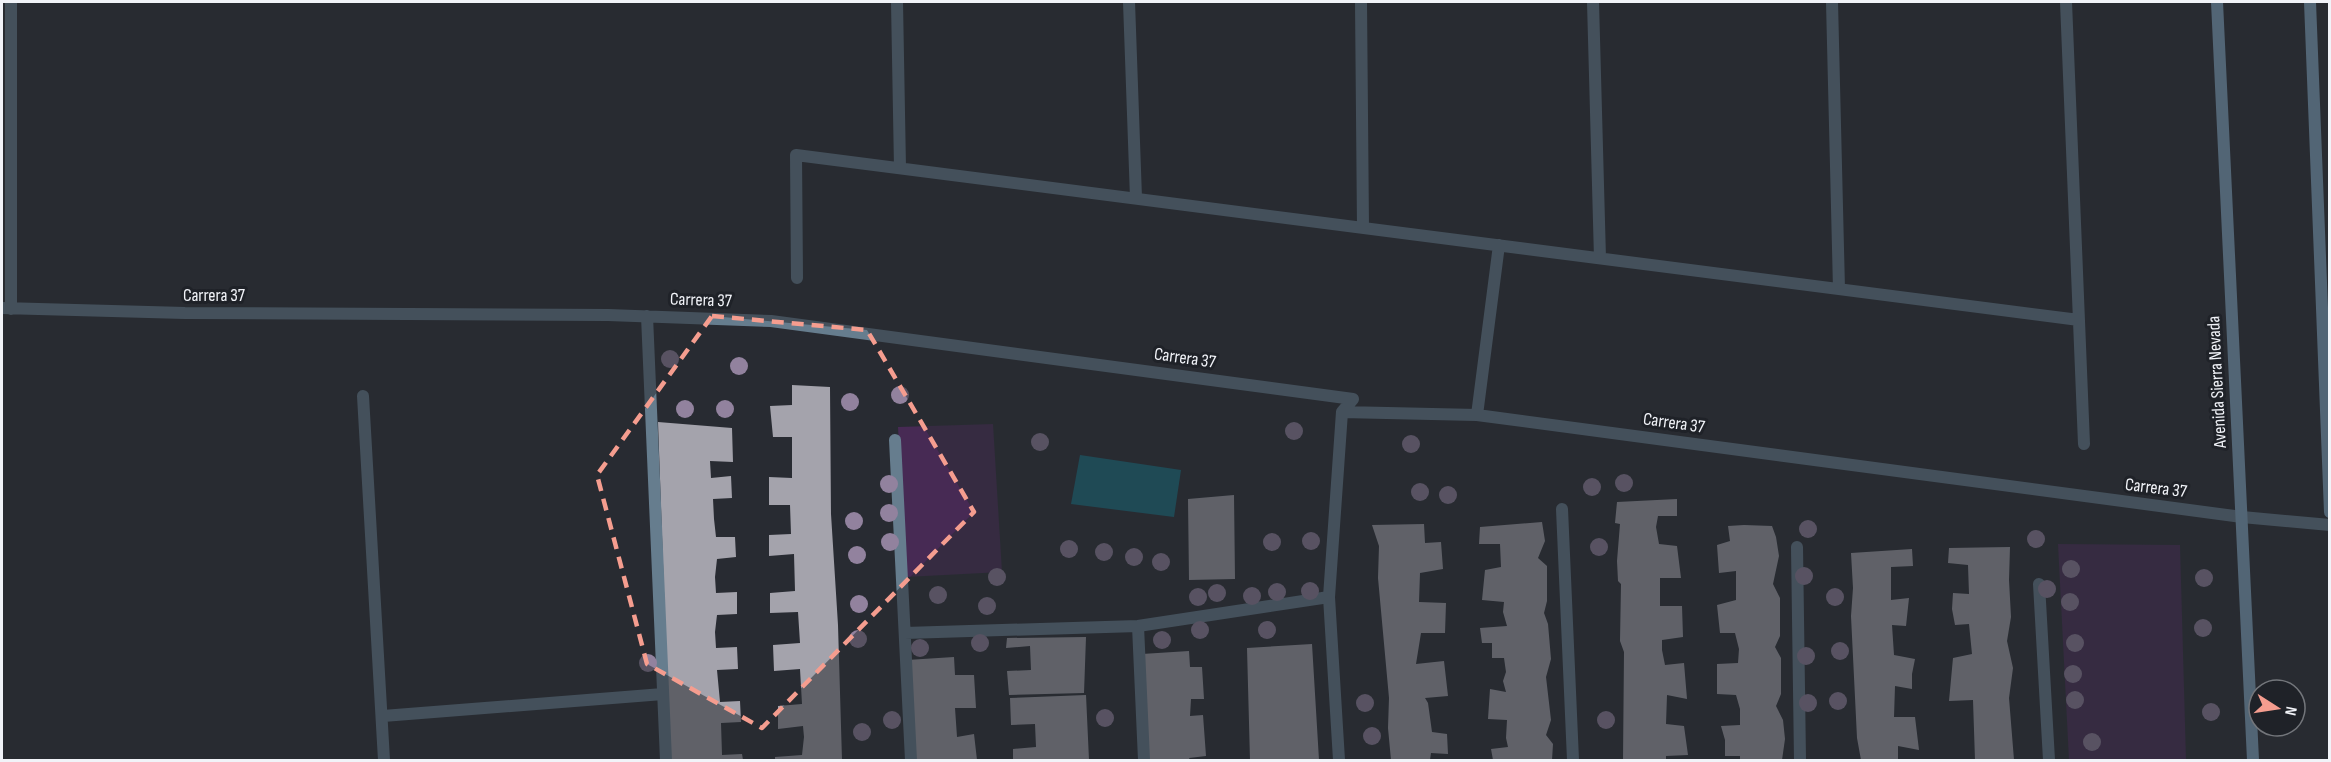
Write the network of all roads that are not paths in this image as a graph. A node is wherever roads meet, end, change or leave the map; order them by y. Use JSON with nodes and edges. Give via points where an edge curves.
{"nodes":[{"id":1,"x":11,"y":2,"type":"edge"},
{"id":2,"x":897,"y":2,"type":"edge"},
{"id":3,"x":1130,"y":2,"type":"edge"},
{"id":4,"x":1360,"y":2,"type":"edge"},
{"id":5,"x":1593,"y":2,"type":"edge"},
{"id":6,"x":1832,"y":2,"type":"edge"},
{"id":7,"x":2066,"y":2,"type":"edge"},
{"id":8,"x":2217,"y":2,"type":"edge"},
{"id":9,"x":2310,"y":2,"type":"edge"},
{"id":10,"x":900,"y":168,"type":"junction"},
{"id":11,"x":1136,"y":198,"type":"junction"},
{"id":12,"x":1363,"y":228,"type":"junction"},
{"id":13,"x":1499,"y":245,"type":"junction"},
{"id":14,"x":1600,"y":258,"type":"junction"},
{"id":15,"x":797,"y":278,"type":"dead end"},
{"id":16,"x":1839,"y":290,"type":"junction"},
{"id":17,"x":6,"y":309,"type":"edge"},
{"id":18,"x":647,"y":316,"type":"junction"},
{"id":19,"x":2079,"y":320,"type":"junction"},
{"id":20,"x":363,"y":396,"type":"dead end"},
{"id":21,"x":1342,"y":412,"type":"junction"},
{"id":22,"x":1477,"y":415,"type":"junction"},
{"id":23,"x":2328,"y":439,"type":"edge"},
{"id":24,"x":895,"y":440,"type":"dead end"},
{"id":25,"x":2084,"y":444,"type":"dead end"},
{"id":26,"x":1562,"y":509,"type":"dead end"},
{"id":27,"x":2330,"y":512,"type":"edge"},
{"id":28,"x":2242,"y":517,"type":"junction"},
{"id":29,"x":2330,"y":525,"type":"edge"},
{"id":30,"x":1797,"y":547,"type":"dead end"},
{"id":31,"x":2038,"y":584,"type":"dead end"},
{"id":32,"x":1329,"y":597,"type":"junction"},
{"id":33,"x":1138,"y":626,"type":"junction"},
{"id":34,"x":905,"y":633,"type":"junction"},
{"id":35,"x":663,"y":694,"type":"junction"},
{"id":36,"x":383,"y":716,"type":"junction"},
{"id":37,"x":384,"y":760,"type":"edge"},
{"id":38,"x":666,"y":760,"type":"edge"},
{"id":39,"x":911,"y":760,"type":"edge"},
{"id":40,"x":1144,"y":760,"type":"edge"},
{"id":41,"x":1339,"y":760,"type":"edge"},
{"id":42,"x":1572,"y":760,"type":"edge"},
{"id":43,"x":1800,"y":760,"type":"edge"},
{"id":44,"x":2049,"y":760,"type":"edge"},
{"id":45,"x":2253,"y":760,"type":"edge"}],
"edges":[{"from":1,"to":17,"type":"street"},
{"from":2,"to":10,"type":"street"},
{"from":3,"to":11,"type":"street"},
{"from":4,"to":12,"type":"street"},
{"from":5,"to":14,"type":"street"},
{"from":6,"to":16,"type":"street"},
{"from":7,"to":19,"type":"street"},
{"from":8,"to":28,"type":"main road","name":"Avenida Sierra Nevada"},
{"from":9,"to":23,"type":"main road"},
{"from":10,"to":11,"type":"street"},
{"from":10,"to":15,"type":"street","via":[[796,155]]},
{"from":11,"to":12,"type":"street"},
{"from":12,"to":13,"type":"street"},
{"from":13,"to":14,"type":"street"},
{"from":13,"to":22,"type":"street"},
{"from":14,"to":16,"type":"street"},
{"from":16,"to":19,"type":"street"},
{"from":17,"to":18,"type":"street","name":"Carrera 37"},
{"from":18,"to":21,"type":"street","name":"Carrera 37","via":[[792,323],[1353,399]]},
{"from":18,"to":35,"type":"street"},
{"from":19,"to":25,"type":"street"},
{"from":20,"to":36,"type":"street"},
{"from":21,"to":22,"type":"street","name":"Carrera 37"},
{"from":21,"to":32,"type":"street"},
{"from":22,"to":28,"type":"street","name":"Carrera 37"},
{"from":23,"to":27,"type":"main road"},
{"from":24,"to":34,"type":"street"},
{"from":26,"to":42,"type":"street"},
{"from":28,"to":29,"type":"street","name":"Carrera 37"},
{"from":28,"to":45,"type":"main road","name":"Avenida Sierra Nevada"},
{"from":30,"to":43,"type":"street"},
{"from":31,"to":44,"type":"street"},
{"from":32,"to":33,"type":"street"},
{"from":32,"to":41,"type":"street"},
{"from":33,"to":34,"type":"street"},
{"from":33,"to":40,"type":"street"},
{"from":34,"to":39,"type":"street"},
{"from":35,"to":36,"type":"street"},
{"from":35,"to":38,"type":"street"},
{"from":36,"to":37,"type":"street"}]}
